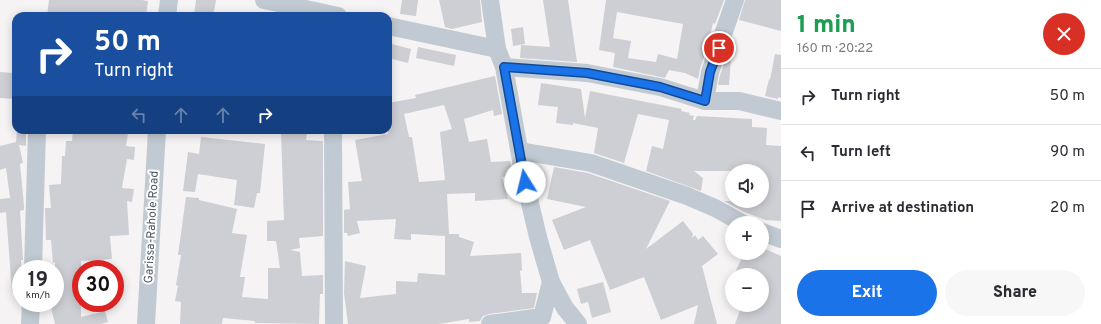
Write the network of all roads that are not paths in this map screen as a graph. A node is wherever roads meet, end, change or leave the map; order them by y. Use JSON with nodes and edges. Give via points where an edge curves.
{"nodes":[{"id":1,"x":169,"y":0,"type":"edge"},
{"id":2,"x":264,"y":0,"type":"edge"},
{"id":3,"x":490,"y":0,"type":"edge"},
{"id":4,"x":735,"y":0,"type":"edge"},
{"id":5,"x":168,"y":12,"type":"edge"},
{"id":6,"x":316,"y":12,"type":"edge"},
{"id":7,"x":392,"y":27,"type":"edge"},
{"id":8,"x":497,"y":49,"type":"junction"},
{"id":9,"x":504,"y":67,"type":"junction"},
{"id":10,"x":705,"y":101,"type":"junction"},
{"id":11,"x":781,"y":111,"type":"edge"},
{"id":12,"x":37,"y":134,"type":"edge"},
{"id":13,"x":157,"y":134,"type":"edge"},
{"id":14,"x":333,"y":134,"type":"edge"},
{"id":15,"x":520,"y":151,"type":"junction"},
{"id":16,"x":729,"y":216,"type":"edge"},
{"id":17,"x":769,"y":235,"type":"edge"},
{"id":18,"x":781,"y":239,"type":"edge"},
{"id":19,"x":32,"y":260,"type":"edge"},
{"id":20,"x":551,"y":282,"type":"junction"},
{"id":21,"x":565,"y":308,"type":"junction"},
{"id":22,"x":31,"y":312,"type":"edge"},
{"id":23,"x":542,"y":320,"type":"edge"},
{"id":24,"x":30,"y":324,"type":"edge"},
{"id":25,"x":146,"y":324,"type":"edge"},
{"id":26,"x":334,"y":324,"type":"edge"},
{"id":27,"x":490,"y":324,"type":"edge"},
{"id":28,"x":578,"y":324,"type":"edge"}],
"edges":[{"from":1,"to":5,"type":"street"},
{"from":2,"to":6,"type":"street"},
{"from":3,"to":8,"type":"street"},
{"from":4,"to":10,"type":"street","via":[[710,72]]},
{"from":7,"to":8,"type":"street"},
{"from":8,"to":9,"type":"street"},
{"from":9,"to":10,"type":"street","via":[[587,73],[660,87]]},
{"from":9,"to":15,"type":"street"},
{"from":10,"to":11,"type":"street","via":[[740,101]]},
{"from":12,"to":19,"type":"street"},
{"from":13,"to":25,"type":"street","name":"Garissa-Rahole Road"},
{"from":14,"to":26,"type":"street"},
{"from":15,"to":16,"type":"street","via":[[591,163],[687,196]]},
{"from":15,"to":20,"type":"street","via":[[525,182]]},
{"from":17,"to":18,"type":"street"},
{"from":20,"to":21,"type":"street"},
{"from":20,"to":23,"type":"street"},
{"from":21,"to":23,"type":"street"},
{"from":21,"to":28,"type":"street"},
{"from":22,"to":24,"type":"street"},
{"from":23,"to":27,"type":"street"}]}
